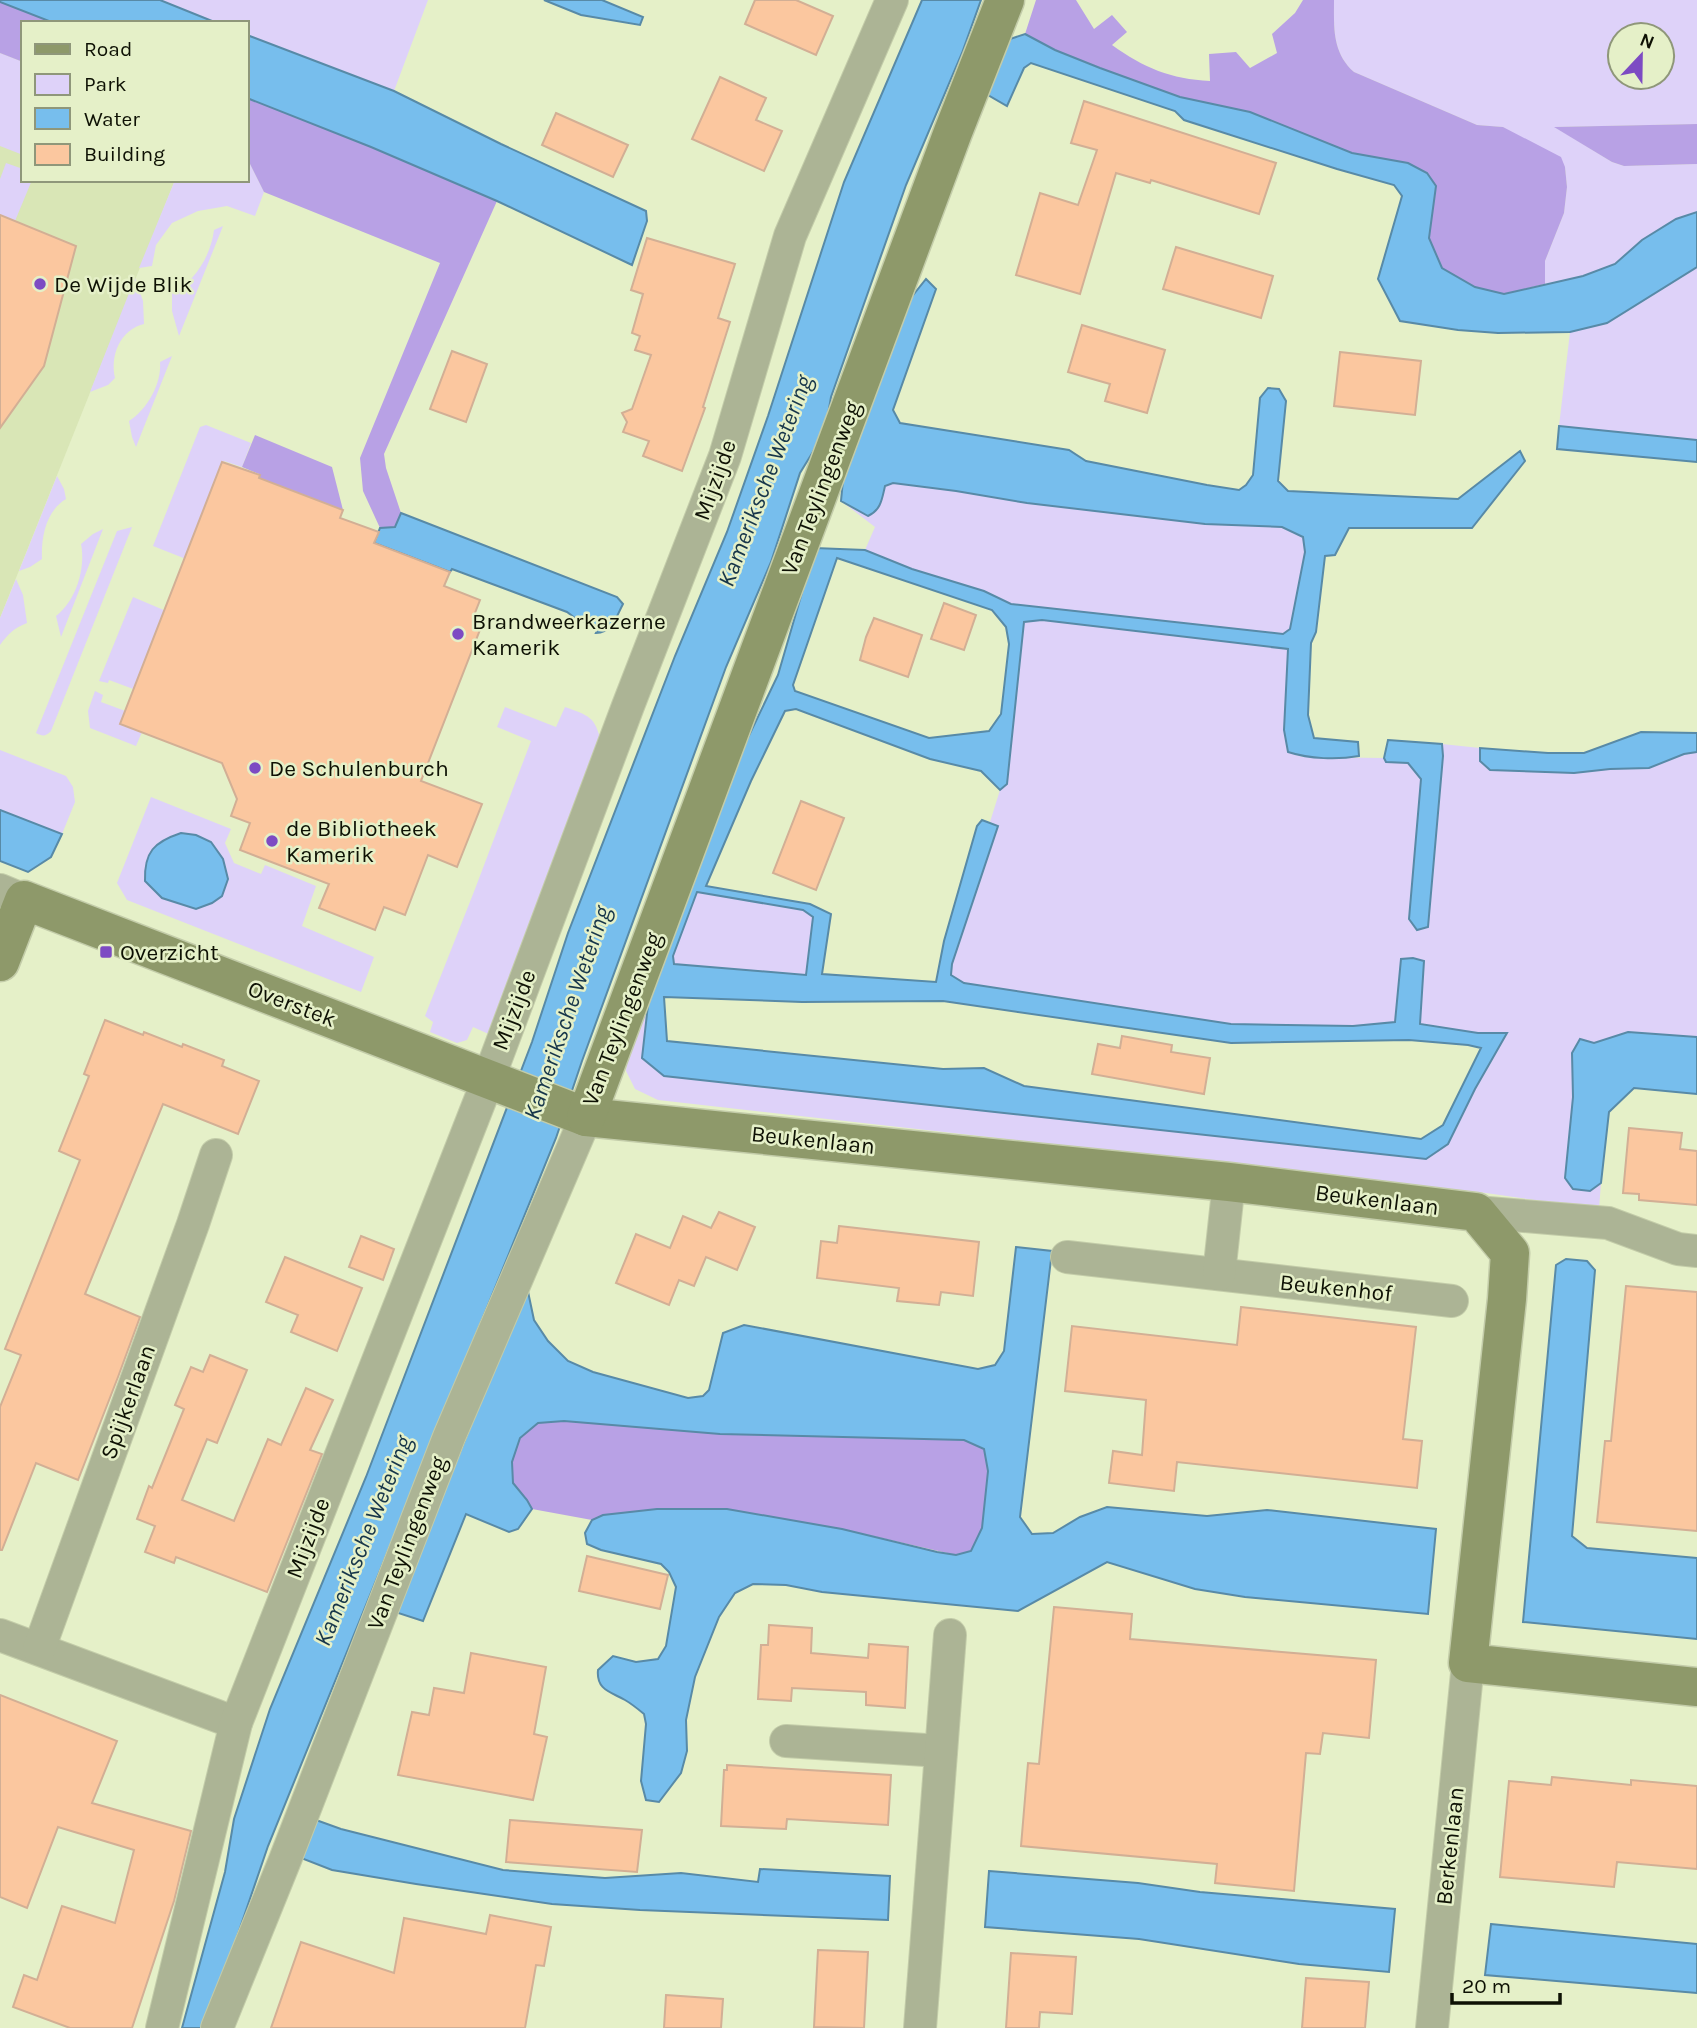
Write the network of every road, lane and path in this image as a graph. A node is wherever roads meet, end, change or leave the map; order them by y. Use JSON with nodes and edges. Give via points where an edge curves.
{"nodes":[{"id":1,"x":892,"y":0,"type":"edge"},
{"id":2,"x":1004,"y":0,"type":"edge"},
{"id":3,"x":12,"y":895,"type":"edge"},
{"id":4,"x":0,"y":962,"type":"edge"},
{"id":5,"x":494,"y":1082,"type":"junction"},
{"id":6,"x":578,"y":1114,"type":"junction"},
{"id":7,"x":216,"y":1155,"type":"dead end"},
{"id":8,"x":1229,"y":1182,"type":"junction"},
{"id":9,"x":1476,"y":1212,"type":"junction"},
{"id":10,"x":1697,"y":1251,"type":"edge"},
{"id":11,"x":1067,"y":1258,"type":"dead end"},
{"id":12,"x":1219,"y":1274,"type":"junction"},
{"id":13,"x":1452,"y":1301,"type":"dead end"},
{"id":14,"x":0,"y":1635,"type":"edge"},
{"id":15,"x":950,"y":1635,"type":"dead end"},
{"id":16,"x":39,"y":1649,"type":"junction"},
{"id":17,"x":1468,"y":1663,"type":"junction"},
{"id":18,"x":1697,"y":1687,"type":"edge"},
{"id":19,"x":236,"y":1723,"type":"junction"},
{"id":20,"x":786,"y":1741,"type":"dead end"},
{"id":21,"x":941,"y":1751,"type":"junction"},
{"id":22,"x":162,"y":2028,"type":"edge"},
{"id":23,"x":217,"y":2028,"type":"edge"},
{"id":24,"x":920,"y":2028,"type":"edge"},
{"id":25,"x":1432,"y":2028,"type":"edge"}],
"edges":[{"from":1,"to":5,"type":"street","name":"Mijzijde","via":[[790,236],[725,456],[628,706]]},
{"from":2,"to":6,"type":"street","name":"Van Teylingenweg"},
{"from":3,"to":4,"type":"street"},
{"from":3,"to":5,"type":"street","name":"Overstek"},
{"from":5,"to":6,"type":"street","name":"Overstek"},
{"from":5,"to":19,"type":"street","name":"Mijzijde"},
{"from":6,"to":8,"type":"street","name":"Beukenlaan"},
{"from":6,"to":23,"type":"street","name":"Van Teylingenweg"},
{"from":7,"to":16,"type":"street","name":"Spijkerlaan"},
{"from":8,"to":9,"type":"street","name":"Beukenlaan"},
{"from":8,"to":12,"type":"street"},
{"from":9,"to":10,"type":"street","via":[[1608,1223],[1678,1249]]},
{"from":9,"to":17,"type":"street","via":[[1510,1253]]},
{"from":11,"to":12,"type":"street","name":"Beukenhof"},
{"from":12,"to":13,"type":"street","name":"Beukenhof"},
{"from":14,"to":16,"type":"street"},
{"from":15,"to":21,"type":"street"},
{"from":16,"to":19,"type":"street"},
{"from":17,"to":18,"type":"street"},
{"from":17,"to":25,"type":"street","name":"Berkenlaan"},
{"from":19,"to":22,"type":"street","name":"Mijzijde"},
{"from":20,"to":21,"type":"street"},
{"from":21,"to":24,"type":"street"}]}
